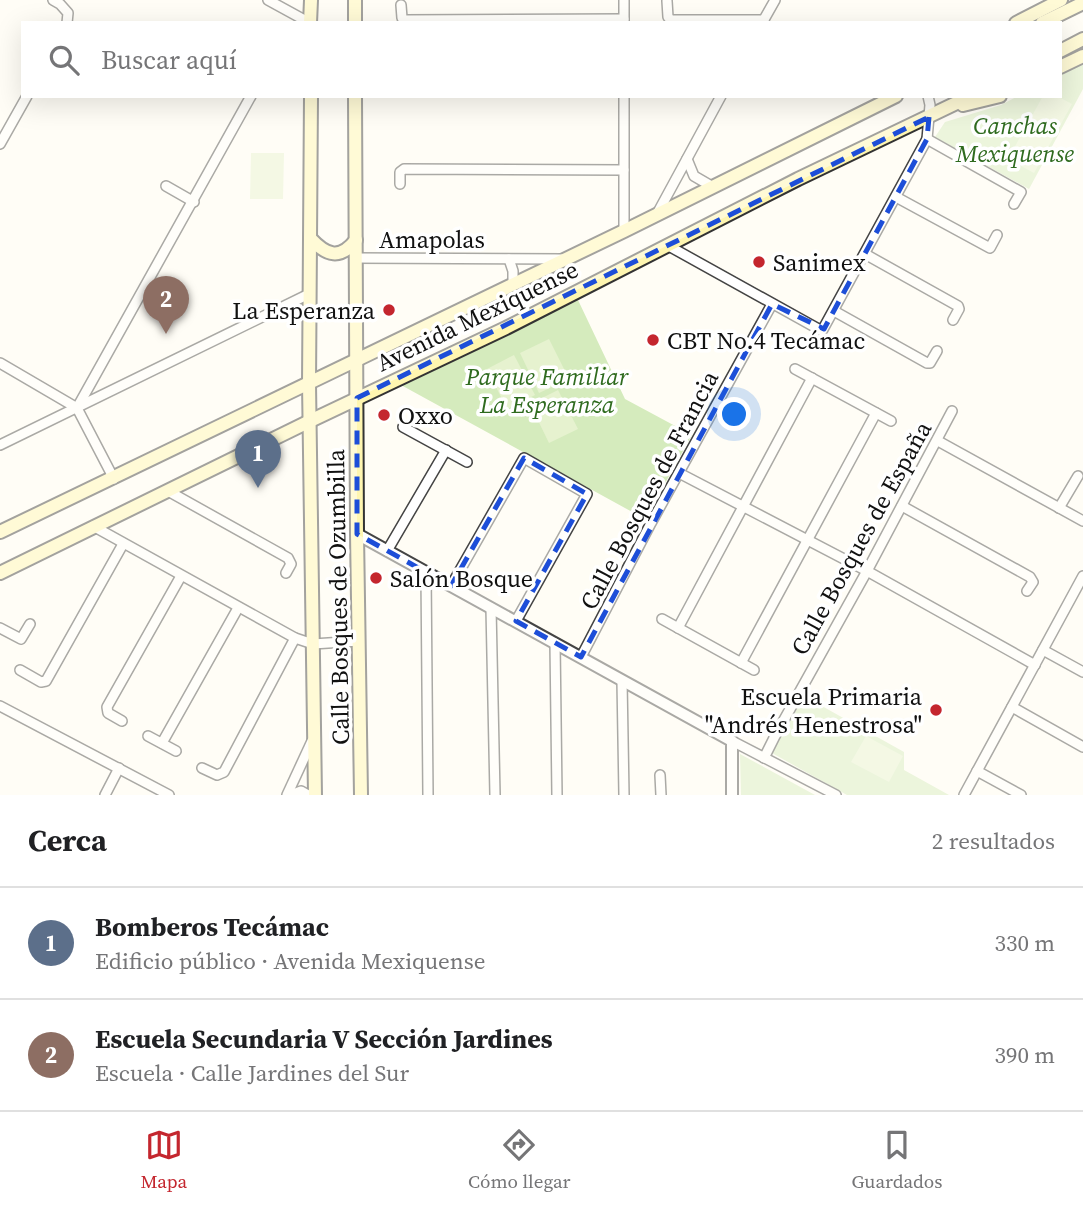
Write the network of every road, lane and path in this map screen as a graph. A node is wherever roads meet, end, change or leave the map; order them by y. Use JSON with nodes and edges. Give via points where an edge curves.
{"nodes":[{"id":1,"x":268,"y":0,"type":"edge"},
{"id":2,"x":310,"y":0,"type":"edge"},
{"id":3,"x":355,"y":0,"type":"edge"},
{"id":4,"x":624,"y":0,"type":"edge"},
{"id":5,"x":775,"y":0,"type":"edge"},
{"id":6,"x":1061,"y":0,"type":"edge"},
{"id":7,"x":59,"y":1,"type":"edge"},
{"id":8,"x":667,"y":1,"type":"edge"},
{"id":9,"x":1083,"y":3,"type":"edge"},
{"id":10,"x":401,"y":5,"type":"dead end"},
{"id":11,"x":293,"y":19,"type":"edge"},
{"id":12,"x":67,"y":21,"type":"edge"},
{"id":13,"x":310,"y":21,"type":"edge"},
{"id":14,"x":355,"y":21,"type":"edge"},
{"id":15,"x":624,"y":21,"type":"edge"},
{"id":16,"x":763,"y":21,"type":"edge"},
{"id":17,"x":1020,"y":21,"type":"edge"},
{"id":18,"x":1046,"y":21,"type":"edge"},
{"id":19,"x":1083,"y":40,"type":"edge"},
{"id":20,"x":1062,"y":50,"type":"edge"},
{"id":21,"x":1083,"y":56,"type":"edge"},
{"id":22,"x":1062,"y":66,"type":"edge"},
{"id":23,"x":26,"y":98,"type":"edge"},
{"id":24,"x":250,"y":98,"type":"edge"},
{"id":25,"x":311,"y":98,"type":"edge"},
{"id":26,"x":355,"y":98,"type":"edge"},
{"id":27,"x":624,"y":98,"type":"edge"},
{"id":28,"x":720,"y":98,"type":"edge"},
{"id":29,"x":892,"y":98,"type":"edge"},
{"id":30,"x":928,"y":98,"type":"edge"},
{"id":31,"x":967,"y":98,"type":"edge"},
{"id":32,"x":990,"y":98,"type":"edge"},
{"id":33,"x":952,"y":106,"type":"junction"},
{"id":34,"x":929,"y":117,"type":"junction"},
{"id":35,"x":928,"y":139,"type":"junction"},
{"id":36,"x":0,"y":144,"type":"edge"},
{"id":37,"x":687,"y":159,"type":"junction"},
{"id":38,"x":624,"y":170,"type":"junction"},
{"id":39,"x":400,"y":184,"type":"dead end"},
{"id":40,"x":166,"y":186,"type":"dead end"},
{"id":41,"x":712,"y":187,"type":"junction"},
{"id":42,"x":896,"y":197,"type":"junction"},
{"id":43,"x":194,"y":202,"type":"junction"},
{"id":44,"x":1014,"y":204,"type":"dead end"},
{"id":45,"x":657,"y":214,"type":"junction"},
{"id":46,"x":624,"y":231,"type":"junction"},
{"id":47,"x":997,"y":235,"type":"dead end"},
{"id":48,"x":311,"y":239,"type":"junction"},
{"id":49,"x":356,"y":240,"type":"junction"},
{"id":50,"x":667,"y":245,"type":"junction"},
{"id":51,"x":865,"y":254,"type":"junction"},
{"id":52,"x":355,"y":258,"type":"junction"},
{"id":53,"x":509,"y":259,"type":"junction"},
{"id":54,"x":565,"y":259,"type":"junction"},
{"id":55,"x":513,"y":284,"type":"junction"},
{"id":56,"x":309,"y":294,"type":"junction"},
{"id":57,"x":772,"y":304,"type":"junction"},
{"id":58,"x":834,"y":311,"type":"junction"},
{"id":59,"x":953,"y":320,"type":"dead end"},
{"id":60,"x":937,"y":351,"type":"dead end"},
{"id":61,"x":356,"y":361,"type":"junction"},
{"id":62,"x":0,"y":363,"type":"edge"},
{"id":63,"x":795,"y":369,"type":"dead end"},
{"id":64,"x":812,"y":378,"type":"junction"},
{"id":65,"x":309,"y":384,"type":"junction"},
{"id":66,"x":357,"y":398,"type":"junction"},
{"id":67,"x":77,"y":408,"type":"junction"},
{"id":68,"x":952,"y":411,"type":"dead end"},
{"id":69,"x":876,"y":413,"type":"junction"},
{"id":70,"x":310,"y":421,"type":"junction"},
{"id":71,"x":891,"y":421,"type":"dead end"},
{"id":72,"x":403,"y":427,"type":"dead end"},
{"id":73,"x":938,"y":442,"type":"junction"},
{"id":74,"x":0,"y":445,"type":"edge"},
{"id":75,"x":446,"y":450,"type":"junction"},
{"id":76,"x":467,"y":462,"type":"dead end"},
{"id":77,"x":679,"y":473,"type":"junction"},
{"id":78,"x":1079,"y":476,"type":"dead end"},
{"id":79,"x":114,"y":479,"type":"junction"},
{"id":80,"x":168,"y":491,"type":"junction"},
{"id":81,"x":902,"y":506,"type":"junction"},
{"id":82,"x":741,"y":507,"type":"junction"},
{"id":83,"x":1059,"y":508,"type":"junction"},
{"id":84,"x":1083,"y":521,"type":"edge"},
{"id":85,"x":93,"y":526,"type":"junction"},
{"id":86,"x":0,"y":532,"type":"edge"},
{"id":87,"x":357,"y":534,"type":"junction"},
{"id":88,"x":806,"y":540,"type":"junction"},
{"id":89,"x":123,"y":544,"type":"junction"},
{"id":90,"x":387,"y":551,"type":"junction"},
{"id":91,"x":867,"y":572,"type":"junction"},
{"id":92,"x":0,"y":573,"type":"edge"},
{"id":93,"x":286,"y":573,"type":"dead end"},
{"id":94,"x":426,"y":573,"type":"junction"},
{"id":95,"x":181,"y":576,"type":"junction"},
{"id":96,"x":1083,"y":576,"type":"edge"},
{"id":97,"x":451,"y":586,"type":"junction"},
{"id":98,"x":1027,"y":591,"type":"dead end"},
{"id":99,"x":1079,"y":595,"type":"edge"},
{"id":100,"x":238,"y":608,"type":"junction"},
{"id":101,"x":491,"y":608,"type":"junction"},
{"id":102,"x":662,"y":619,"type":"dead end"},
{"id":103,"x":516,"y":621,"type":"junction"},
{"id":104,"x":30,"y":624,"type":"dead end"},
{"id":105,"x":0,"y":628,"type":"edge"},
{"id":106,"x":678,"y":628,"type":"junction"},
{"id":107,"x":295,"y":638,"type":"junction"},
{"id":108,"x":359,"y":641,"type":"junction"},
{"id":109,"x":555,"y":643,"type":"junction"},
{"id":110,"x":313,"y":644,"type":"junction"},
{"id":111,"x":1043,"y":650,"type":"junction"},
{"id":112,"x":581,"y":657,"type":"junction"},
{"id":113,"x":741,"y":663,"type":"junction"},
{"id":114,"x":1035,"y":665,"type":"junction"},
{"id":115,"x":20,"y":670,"type":"dead end"},
{"id":116,"x":754,"y":670,"type":"dead end"},
{"id":117,"x":1083,"y":672,"type":"edge"},
{"id":118,"x":622,"y":681,"type":"junction"},
{"id":119,"x":0,"y":706,"type":"edge"},
{"id":120,"x":1012,"y":707,"type":"junction"},
{"id":121,"x":122,"y":721,"type":"dead end"},
{"id":122,"x":148,"y":736,"type":"dead end"},
{"id":123,"x":313,"y":739,"type":"junction"},
{"id":124,"x":732,"y":741,"type":"junction"},
{"id":125,"x":162,"y":743,"type":"junction"},
{"id":126,"x":1083,"y":747,"type":"edge"},
{"id":127,"x":176,"y":751,"type":"dead end"},
{"id":128,"x":764,"y":758,"type":"junction"},
{"id":129,"x":119,"y":768,"type":"junction"},
{"id":130,"x":202,"y":768,"type":"dead end"},
{"id":131,"x":977,"y":771,"type":"junction"},
{"id":132,"x":660,"y":775,"type":"dead end"},
{"id":133,"x":105,"y":795,"type":"edge"},
{"id":134,"x":169,"y":795,"type":"edge"},
{"id":135,"x":289,"y":795,"type":"edge"},
{"id":136,"x":308,"y":795,"type":"edge"},
{"id":137,"x":315,"y":795,"type":"edge"},
{"id":138,"x":361,"y":795,"type":"edge"},
{"id":139,"x":428,"y":795,"type":"edge"},
{"id":140,"x":495,"y":795,"type":"edge"},
{"id":141,"x":557,"y":795,"type":"edge"},
{"id":142,"x":624,"y":795,"type":"edge"},
{"id":143,"x":661,"y":795,"type":"edge"},
{"id":144,"x":732,"y":795,"type":"edge"},
{"id":145,"x":836,"y":795,"type":"edge"},
{"id":146,"x":964,"y":795,"type":"edge"},
{"id":147,"x":1021,"y":795,"type":"edge"}],
"edges":[{"from":1,"to":11,"type":"street"},
{"from":2,"to":13,"type":"main road"},
{"from":3,"to":14,"type":"main road"},
{"from":4,"to":15,"type":"street"},
{"from":5,"to":16,"type":"street"},
{"from":6,"to":17,"type":"main road"},
{"from":7,"to":12,"type":"street","via":[[68,13]]},
{"from":8,"to":16,"type":"street","via":[[671,20]]},
{"from":9,"to":18,"type":"main road"},
{"from":10,"to":15,"type":"street","via":[[405,20]]},
{"from":19,"to":20,"type":"main road"},
{"from":21,"to":22,"type":"main road"},
{"from":23,"to":36,"type":"street"},
{"from":24,"to":43,"type":"street"},
{"from":25,"to":48,"type":"main road","name":"Calle Bosques de Ozumbilla"},
{"from":26,"to":49,"type":"main road","name":"Calle Bosques de Ozumbilla"},
{"from":27,"to":38,"type":"street"},
{"from":28,"to":37,"type":"street"},
{"from":29,"to":41,"type":"main road","name":"Avenida Mexiquense"},
{"from":30,"to":34,"type":"street"},
{"from":31,"to":33,"type":"main road","name":"Avenida Mexiquense"},
{"from":32,"to":33,"type":"main road"},
{"from":33,"to":34,"type":"main road","name":"Avenida Mexiquense"},
{"from":34,"to":35,"type":"street"},
{"from":34,"to":50,"type":"main road","name":"Avenida Mexiquense"},
{"from":35,"to":42,"type":"street"},
{"from":35,"to":44,"type":"street","via":[[1021,191]]},
{"from":37,"to":41,"type":"street","via":[[694,176]]},
{"from":37,"to":45,"type":"street"},
{"from":38,"to":39,"type":"street","via":[[404,169]]},
{"from":38,"to":46,"type":"street"},
{"from":40,"to":43,"type":"street"},
{"from":41,"to":45,"type":"main road","name":"Avenida Mexiquense"},
{"from":42,"to":47,"type":"street","via":[[990,248]]},
{"from":42,"to":51,"type":"street"},
{"from":43,"to":67,"type":"street"},
{"from":45,"to":46,"type":"main road","name":"Avenida Mexiquense"},
{"from":46,"to":54,"type":"main road","name":"Avenida Mexiquense"},
{"from":48,"to":49,"type":"main road","via":[[332,254]]},
{"from":48,"to":56,"type":"main road","name":"Calle Bosques de Ozumbilla"},
{"from":49,"to":52,"type":"main road","name":"Calle Bosques de Ozumbilla"},
{"from":50,"to":57,"type":"street"},
{"from":50,"to":66,"type":"main road","name":"Avenida Mexiquense"},
{"from":51,"to":58,"type":"street"},
{"from":51,"to":59,"type":"street","via":[[958,306]]},
{"from":52,"to":53,"type":"street","name":"Amapolas"},
{"from":52,"to":61,"type":"main road","name":"Calle Bosques de Ozumbilla"},
{"from":53,"to":54,"type":"street","name":"Amapolas"},
{"from":53,"to":55,"type":"street","name":"Amapolas"},
{"from":54,"to":55,"type":"main road","name":"Avenida Mexiquense"},
{"from":55,"to":61,"type":"main road","name":"Avenida Mexiquense"},
{"from":56,"to":65,"type":"main road","name":"Calle Bosques de Ozumbilla"},
{"from":56,"to":67,"type":"street"},
{"from":57,"to":58,"type":"street","via":[[822,331]]},
{"from":57,"to":77,"type":"street","name":"Calle Bosques de Francia"},
{"from":58,"to":60,"type":"street","via":[[928,363]]},
{"from":61,"to":65,"type":"main road","name":"Avenida Mexiquense"},
{"from":61,"to":66,"type":"main road","name":"Calle Bosques de Ozumbilla"},
{"from":62,"to":67,"type":"street"},
{"from":63,"to":64,"type":"street"},
{"from":64,"to":69,"type":"street"},
{"from":64,"to":82,"type":"street"},
{"from":65,"to":70,"type":"main road","name":"Calle Bosques de Ozumbilla"},
{"from":65,"to":79,"type":"main road","name":"Avenida Mexiquense"},
{"from":66,"to":70,"type":"main road","name":"Avenida Mexiquense"},
{"from":66,"to":87,"type":"main road","name":"Calle Bosques de Ozumbilla"},
{"from":67,"to":74,"type":"street"},
{"from":67,"to":79,"type":"street"},
{"from":68,"to":73,"type":"street","name":"Calle Bosques de España"},
{"from":69,"to":71,"type":"street"},
{"from":69,"to":88,"type":"street"},
{"from":70,"to":80,"type":"main road","name":"Avenida Mexiquense"},
{"from":70,"to":110,"type":"main road","name":"Calle Bosques de Ozumbilla"},
{"from":72,"to":75,"type":"street"},
{"from":73,"to":81,"type":"street","name":"Calle Bosques de España"},
{"from":73,"to":83,"type":"street"},
{"from":75,"to":76,"type":"street"},
{"from":75,"to":90,"type":"street"},
{"from":77,"to":82,"type":"street"},
{"from":77,"to":112,"type":"street","name":"Calle Bosques de Francia"},
{"from":78,"to":83,"type":"street"},
{"from":79,"to":86,"type":"main road","name":"Avenida Mexiquense"},
{"from":80,"to":85,"type":"main road","name":"Avenida Mexiquense"},
{"from":80,"to":93,"type":"street","via":[[288,558],[291,564]]},
{"from":81,"to":91,"type":"street","name":"Calle Bosques de España"},
{"from":81,"to":98,"type":"street","via":[[1030,577],[1033,582]]},
{"from":82,"to":88,"type":"street"},
{"from":82,"to":106,"type":"street"},
{"from":83,"to":84,"type":"street"},
{"from":85,"to":89,"type":"street"},
{"from":85,"to":92,"type":"main road","name":"Avenida Mexiquense"},
{"from":87,"to":90,"type":"street"},
{"from":87,"to":108,"type":"main road","name":"Calle Bosques de Ozumbilla"},
{"from":88,"to":91,"type":"street"},
{"from":88,"to":113,"type":"street"},
{"from":89,"to":95,"type":"street"},
{"from":89,"to":115,"type":"street","via":[[46,681]]},
{"from":90,"to":94,"type":"street"},
{"from":91,"to":114,"type":"street"},
{"from":91,"to":128,"type":"street","name":"Calle Bosques de España"},
{"from":94,"to":97,"type":"street"},
{"from":94,"to":139,"type":"street"},
{"from":95,"to":100,"type":"street"},
{"from":95,"to":121,"type":"street","via":[[107,707],[108,713]]},
{"from":96,"to":99,"type":"street"},
{"from":97,"to":101,"type":"street"},
{"from":97,"to":103,"type":"street","via":[[524,458],[587,494]]},
{"from":99,"to":111,"type":"street"},
{"from":100,"to":107,"type":"street"},
{"from":100,"to":125,"type":"street"},
{"from":101,"to":103,"type":"street"},
{"from":101,"to":140,"type":"street"},
{"from":102,"to":106,"type":"street"},
{"from":103,"to":109,"type":"street"},
{"from":104,"to":105,"type":"street","via":[[21,639]]},
{"from":106,"to":113,"type":"street"},
{"from":107,"to":110,"type":"street"},
{"from":107,"to":130,"type":"street","via":[[224,772],[217,775]]},
{"from":108,"to":110,"type":"street"},
{"from":108,"to":138,"type":"main road","name":"Calle Bosques de Ozumbilla"},
{"from":109,"to":112,"type":"street"},
{"from":109,"to":141,"type":"street"},
{"from":110,"to":123,"type":"main road","name":"Calle Bosques de Ozumbilla"},
{"from":111,"to":114,"type":"street"},
{"from":111,"to":117,"type":"street"},
{"from":112,"to":118,"type":"street"},
{"from":113,"to":116,"type":"street"},
{"from":114,"to":120,"type":"street"},
{"from":118,"to":124,"type":"street"},
{"from":118,"to":142,"type":"street"},
{"from":119,"to":129,"type":"street"},
{"from":120,"to":126,"type":"street"},
{"from":120,"to":131,"type":"street"},
{"from":122,"to":125,"type":"street"},
{"from":123,"to":135,"type":"street"},
{"from":123,"to":137,"type":"main road","name":"Calle Bosques de Ozumbilla"},
{"from":124,"to":128,"type":"street"},
{"from":124,"to":144,"type":"street"},
{"from":125,"to":127,"type":"street"},
{"from":128,"to":145,"type":"street"},
{"from":129,"to":133,"type":"street"},
{"from":129,"to":134,"type":"street"},
{"from":131,"to":146,"type":"street"},
{"from":131,"to":147,"type":"street"},
{"from":132,"to":143,"type":"street"},
{"from":135,"to":136,"type":"street","via":[[302,791]]}]}
